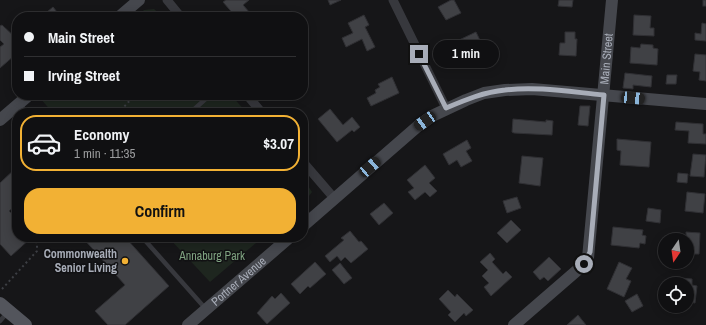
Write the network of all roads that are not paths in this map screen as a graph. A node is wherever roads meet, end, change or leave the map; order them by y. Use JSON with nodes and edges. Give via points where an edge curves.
{"nodes":[{"id":1,"x":139,"y":0,"type":"edge"},
{"id":2,"x":166,"y":0,"type":"edge"},
{"id":3,"x":393,"y":0,"type":"edge"},
{"id":4,"x":612,"y":0,"type":"edge"},
{"id":5,"x":127,"y":12,"type":"edge"},
{"id":6,"x":177,"y":12,"type":"edge"},
{"id":7,"x":604,"y":95,"type":"junction"},
{"id":8,"x":23,"y":100,"type":"edge"},
{"id":9,"x":251,"y":100,"type":"edge"},
{"id":10,"x":203,"y":101,"type":"edge"},
{"id":11,"x":19,"y":104,"type":"junction"},
{"id":12,"x":706,"y":104,"type":"edge"},
{"id":13,"x":14,"y":108,"type":"edge"},
{"id":14,"x":23,"y":108,"type":"edge"},
{"id":15,"x":195,"y":108,"type":"edge"},
{"id":16,"x":258,"y":108,"type":"edge"},
{"id":17,"x":446,"y":108,"type":"junction"},
{"id":18,"x":12,"y":110,"type":"edge"},
{"id":19,"x":0,"y":120,"type":"edge"},
{"id":20,"x":308,"y":168,"type":"edge"},
{"id":21,"x":334,"y":198,"type":"junction"},
{"id":22,"x":308,"y":221,"type":"edge"},
{"id":23,"x":146,"y":242,"type":"edge"},
{"id":24,"x":284,"y":242,"type":"edge"},
{"id":25,"x":206,"y":310,"type":"junction"},
{"id":26,"x":3,"y":312,"type":"edge"},
{"id":27,"x":25,"y":325,"type":"edge"},
{"id":28,"x":188,"y":325,"type":"edge"},
{"id":29,"x":514,"y":325,"type":"edge"}],
"edges":[{"from":1,"to":5,"type":"street"},
{"from":2,"to":6,"type":"street"},
{"from":3,"to":17,"type":"street"},
{"from":4,"to":7,"type":"street","name":"Main Street"},
{"from":7,"to":12,"type":"street"},
{"from":7,"to":17,"type":"street","via":[[532,89],[505,90],[484,94]]},
{"from":7,"to":29,"type":"street","name":"Main Street","via":[[588,258]]},
{"from":8,"to":11,"type":"street"},
{"from":9,"to":16,"type":"street"},
{"from":10,"to":15,"type":"lane"},
{"from":11,"to":13,"type":"street"},
{"from":11,"to":14,"type":"lane"},
{"from":17,"to":21,"type":"street","via":[[418,126]]},
{"from":18,"to":19,"type":"street"},
{"from":20,"to":21,"type":"street"},
{"from":21,"to":22,"type":"street"},
{"from":23,"to":25,"type":"lane"},
{"from":24,"to":25,"type":"street","name":"Portner Avenue"},
{"from":25,"to":28,"type":"street","name":"Portner Avenue"},
{"from":26,"to":27,"type":"main road"}]}
